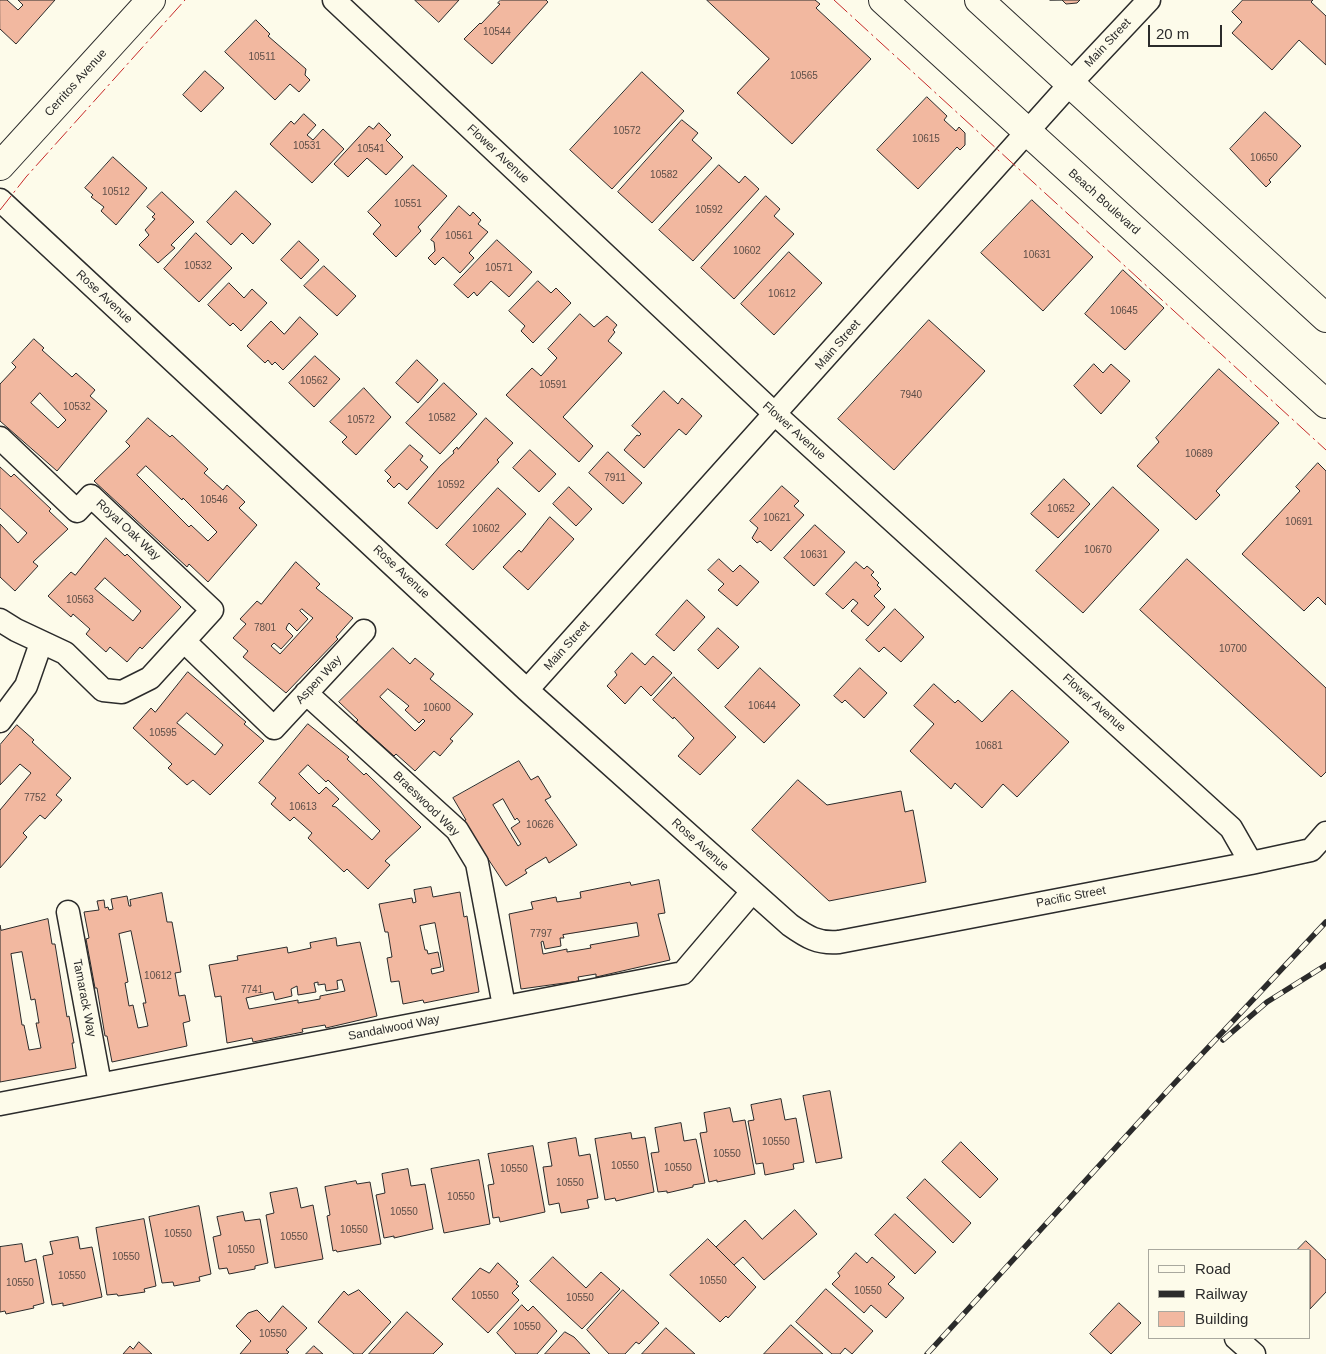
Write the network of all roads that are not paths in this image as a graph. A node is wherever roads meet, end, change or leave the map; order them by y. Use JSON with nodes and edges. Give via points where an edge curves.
{"nodes":[{"id":1,"x":151,"y":0,"type":"edge"},
{"id":2,"x":334,"y":0,"type":"edge"},
{"id":3,"x":883,"y":0,"type":"edge"},
{"id":4,"x":979,"y":0,"type":"edge"},
{"id":5,"x":1149,"y":0,"type":"edge"},
{"id":6,"x":1070,"y":84,"type":"junction"},
{"id":7,"x":1028,"y":132,"type":"junction"},
{"id":8,"x":0,"y":166,"type":"edge"},
{"id":9,"x":0,"y":200,"type":"edge"},
{"id":10,"x":1326,"y":318,"type":"edge"},
{"id":11,"x":1326,"y":404,"type":"edge"},
{"id":12,"x":776,"y":415,"type":"junction"},
{"id":13,"x":0,"y":438,"type":"edge"},
{"id":14,"x":0,"y":620,"type":"edge"},
{"id":15,"x":364,"y":631,"type":"dead end"},
{"id":16,"x":184,"y":642,"type":"junction"},
{"id":17,"x":41,"y":643,"type":"junction"},
{"id":18,"x":527,"y":690,"type":"junction"},
{"id":19,"x":306,"y":693,"type":"junction"},
{"id":20,"x":0,"y":721,"type":"edge"},
{"id":21,"x":1326,"y":833,"type":"edge"},
{"id":22,"x":1252,"y":863,"type":"junction"},
{"id":23,"x":752,"y":892,"type":"junction"},
{"id":24,"x":68,"y":912,"type":"dead end"},
{"id":25,"x":808,"y":938,"type":"joint"},
{"id":26,"x":504,"y":1006,"type":"junction"},
{"id":27,"x":100,"y":1084,"type":"junction"},
{"id":28,"x":0,"y":1104,"type":"edge"},
{"id":29,"x":1237,"y":1339,"type":"edge"},
{"id":30,"x":1254,"y":1354,"type":"edge"}],
"edges":[{"from":1,"to":8,"type":"main road","name":"Cerritos Avenue"},
{"from":2,"to":12,"type":"street","name":"Flower Avenue"},
{"from":3,"to":7,"type":"main road","name":"Beach Boulevard"},
{"from":4,"to":6,"type":"main road"},
{"from":5,"to":6,"type":"street","name":"Main Street"},
{"from":6,"to":7,"type":"street","name":"Main Street"},
{"from":6,"to":10,"type":"main road"},
{"from":7,"to":11,"type":"main road","name":"Beach Boulevard"},
{"from":7,"to":12,"type":"street","name":"Main Street"},
{"from":9,"to":18,"type":"street","name":"Rose Avenue"},
{"from":12,"to":18,"type":"street","name":"Main Street"},
{"from":12,"to":22,"type":"street","name":"Flower Avenue","via":[[1231,828]]},
{"from":13,"to":16,"type":"street","name":"Royal Oak Way","via":[[77,511],[91,496],[212,610]]},
{"from":14,"to":17,"type":"street"},
{"from":15,"to":19,"type":"street","name":"Aspen Way"},
{"from":16,"to":17,"type":"street","via":[[150,678],[122,692],[103,690],[65,653]]},
{"from":16,"to":19,"type":"street","name":"Aspen Way","via":[[274,728]]},
{"from":17,"to":20,"type":"street","via":[[26,686]]},
{"from":18,"to":23,"type":"street","name":"Rose Avenue"},
{"from":19,"to":26,"type":"street","name":"Braeswood Way","via":[[457,830],[477,863]]},
{"from":21,"to":22,"type":"street","name":"Pacific Street","via":[[1311,850]]},
{"from":22,"to":25,"type":"street","name":"Pacific Street","via":[[840,942],[824,943]]},
{"from":23,"to":25,"type":"street","name":"Rose Avenue"},
{"from":23,"to":26,"type":"street","name":"Sandalwood Way","via":[[682,973]]},
{"from":24,"to":27,"type":"street","name":"Tamarack Way"},
{"from":26,"to":27,"type":"street","name":"Sandalwood Way"},
{"from":27,"to":28,"type":"street","name":"Sandalwood Way"},
{"from":29,"to":30,"type":"street"}]}
